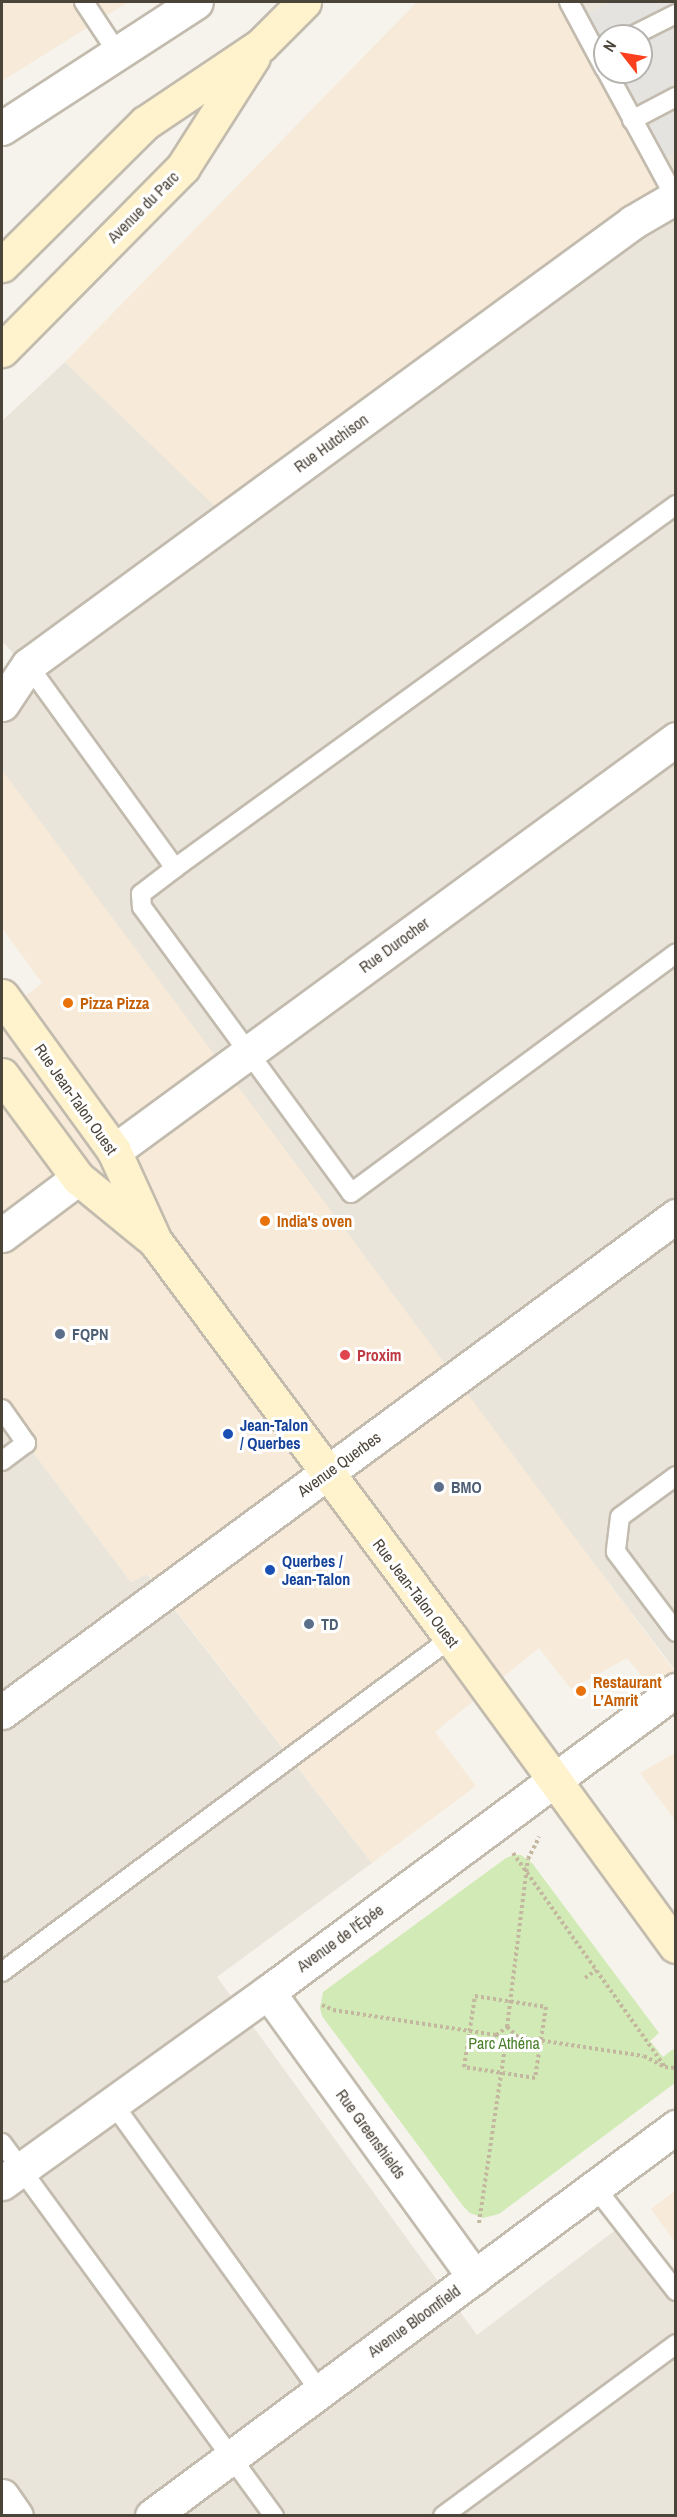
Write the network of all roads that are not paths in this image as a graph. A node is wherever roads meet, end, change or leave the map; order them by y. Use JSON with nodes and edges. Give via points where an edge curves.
{"nodes":[{"id":1,"x":84,"y":2,"type":"edge"},
{"id":2,"x":196,"y":2,"type":"edge"},
{"id":3,"x":304,"y":2,"type":"edge"},
{"id":4,"x":569,"y":2,"type":"edge"},
{"id":5,"x":675,"y":14,"type":"edge"},
{"id":6,"x":653,"y":25,"type":"edge"},
{"id":7,"x":593,"y":44,"type":"edge"},
{"id":8,"x":261,"y":45,"type":"junction"},
{"id":9,"x":117,"y":52,"type":"junction"},
{"id":10,"x":614,"y":84,"type":"edge"},
{"id":11,"x":675,"y":97,"type":"edge"},
{"id":12,"x":632,"y":120,"type":"junction"},
{"id":13,"x":2,"y":128,"type":"edge"},
{"id":14,"x":675,"y":197,"type":"edge"},
{"id":15,"x":2,"y":265,"type":"edge"},
{"id":16,"x":2,"y":350,"type":"edge"},
{"id":17,"x":675,"y":505,"type":"edge"},
{"id":18,"x":28,"y":665,"type":"junction"},
{"id":19,"x":2,"y":704,"type":"edge"},
{"id":20,"x":675,"y":739,"type":"edge"},
{"id":21,"x":176,"y":868,"type":"junction"},
{"id":22,"x":675,"y":953,"type":"edge"},
{"id":23,"x":2,"y":996,"type":"edge"},
{"id":24,"x":248,"y":1052,"type":"junction"},
{"id":25,"x":2,"y":1075,"type":"edge"},
{"id":26,"x":114,"y":1151,"type":"junction"},
{"id":27,"x":78,"y":1178,"type":"junction"},
{"id":28,"x":675,"y":1216,"type":"edge"},
{"id":29,"x":2,"y":1235,"type":"edge"},
{"id":30,"x":155,"y":1241,"type":"junction"},
{"id":31,"x":2,"y":1409,"type":"edge"},
{"id":32,"x":2,"y":1461,"type":"edge"},
{"id":33,"x":327,"y":1473,"type":"junction"},
{"id":34,"x":675,"y":1476,"type":"edge"},
{"id":35,"x":675,"y":1632,"type":"edge"},
{"id":36,"x":451,"y":1638,"type":"junction"},
{"id":37,"x":675,"y":1690,"type":"edge"},
{"id":38,"x":2,"y":1712,"type":"edge"},
{"id":39,"x":554,"y":1779,"type":"junction"},
{"id":40,"x":675,"y":1946,"type":"edge"},
{"id":41,"x":2,"y":1972,"type":"edge"},
{"id":42,"x":268,"y":1992,"type":"junction"},
{"id":43,"x":112,"y":2102,"type":"junction"},
{"id":44,"x":675,"y":2127,"type":"edge"},
{"id":45,"x":8,"y":2165,"type":"edge"},
{"id":46,"x":595,"y":2187,"type":"junction"},
{"id":47,"x":474,"y":2277,"type":"junction"},
{"id":48,"x":675,"y":2291,"type":"edge"},
{"id":49,"x":675,"y":2344,"type":"edge"},
{"id":50,"x":319,"y":2390,"type":"junction"},
{"id":51,"x":231,"y":2457,"type":"junction"},
{"id":52,"x":2,"y":2496,"type":"edge"},
{"id":53,"x":16,"y":2516,"type":"edge"},
{"id":54,"x":152,"y":2516,"type":"edge"},
{"id":55,"x":274,"y":2516,"type":"edge"},
{"id":56,"x":443,"y":2516,"type":"edge"}],
"edges":[{"from":1,"to":9,"type":"lane"},
{"from":2,"to":9,"type":"street"},
{"from":3,"to":8,"type":"main road","name":"Avenue du Parc"},
{"from":4,"to":7,"type":"lane"},
{"from":5,"to":6,"type":"lane"},
{"from":8,"to":15,"type":"main road","name":"Avenue du Parc","via":[[145,123]]},
{"from":8,"to":16,"type":"main road","name":"Avenue du Parc","via":[[183,167]]},
{"from":9,"to":13,"type":"street"},
{"from":10,"to":12,"type":"lane"},
{"from":11,"to":12,"type":"lane"},
{"from":12,"to":14,"type":"lane"},
{"from":14,"to":18,"type":"street","name":"Rue Hutchison","via":[[633,222]]},
{"from":17,"to":21,"type":"lane"},
{"from":18,"to":19,"type":"street","name":"Rue Hutchison"},
{"from":18,"to":21,"type":"lane"},
{"from":20,"to":24,"type":"street","name":"Rue Durocher"},
{"from":21,"to":24,"type":"lane","via":[[141,894],[142,907]]},
{"from":22,"to":24,"type":"lane","via":[[351,1193]]},
{"from":23,"to":26,"type":"main road","name":"Rue Jean-Talon Ouest"},
{"from":24,"to":26,"type":"street","name":"Rue Durocher"},
{"from":25,"to":27,"type":"main road","name":"Rue Jean-Talon Ouest"},
{"from":26,"to":30,"type":"main road","name":"Rue Jean-Talon Ouest"},
{"from":27,"to":29,"type":"street"},
{"from":27,"to":30,"type":"main road","name":"Rue Jean-Talon Ouest"},
{"from":28,"to":33,"type":"street","name":"Avenue Querbes"},
{"from":30,"to":33,"type":"main road","name":"Rue Jean-Talon Ouest"},
{"from":31,"to":32,"type":"lane","via":[[26,1443]]},
{"from":33,"to":36,"type":"main road","name":"Rue Jean-Talon Ouest"},
{"from":33,"to":38,"type":"street","name":"Avenue Querbes"},
{"from":34,"to":35,"type":"lane","via":[[620,1517],[616,1551]]},
{"from":36,"to":39,"type":"main road","name":"Rue Jean-Talon Ouest"},
{"from":36,"to":41,"type":"lane"},
{"from":37,"to":39,"type":"street","name":"Avenue de l'Épée"},
{"from":39,"to":40,"type":"main road","name":"Rue Jean-Talon Ouest"},
{"from":39,"to":42,"type":"street","name":"Avenue de l'Épée"},
{"from":42,"to":43,"type":"street","name":"Avenue de l'Épée"},
{"from":42,"to":47,"type":"street","name":"Rue Greenshields"},
{"from":43,"to":45,"type":"street","name":"Avenue de l'Épée"},
{"from":43,"to":50,"type":"lane"},
{"from":44,"to":46,"type":"street","name":"Avenue Bloomfield"},
{"from":45,"to":51,"type":"lane"},
{"from":46,"to":47,"type":"street","name":"Avenue Bloomfield"},
{"from":46,"to":48,"type":"lane"},
{"from":47,"to":50,"type":"street","name":"Avenue Bloomfield"},
{"from":49,"to":56,"type":"lane"},
{"from":50,"to":51,"type":"street","name":"Avenue Bloomfield"},
{"from":51,"to":54,"type":"street","name":"Avenue Bloomfield"},
{"from":51,"to":55,"type":"lane"},
{"from":52,"to":53,"type":"street"}]}
